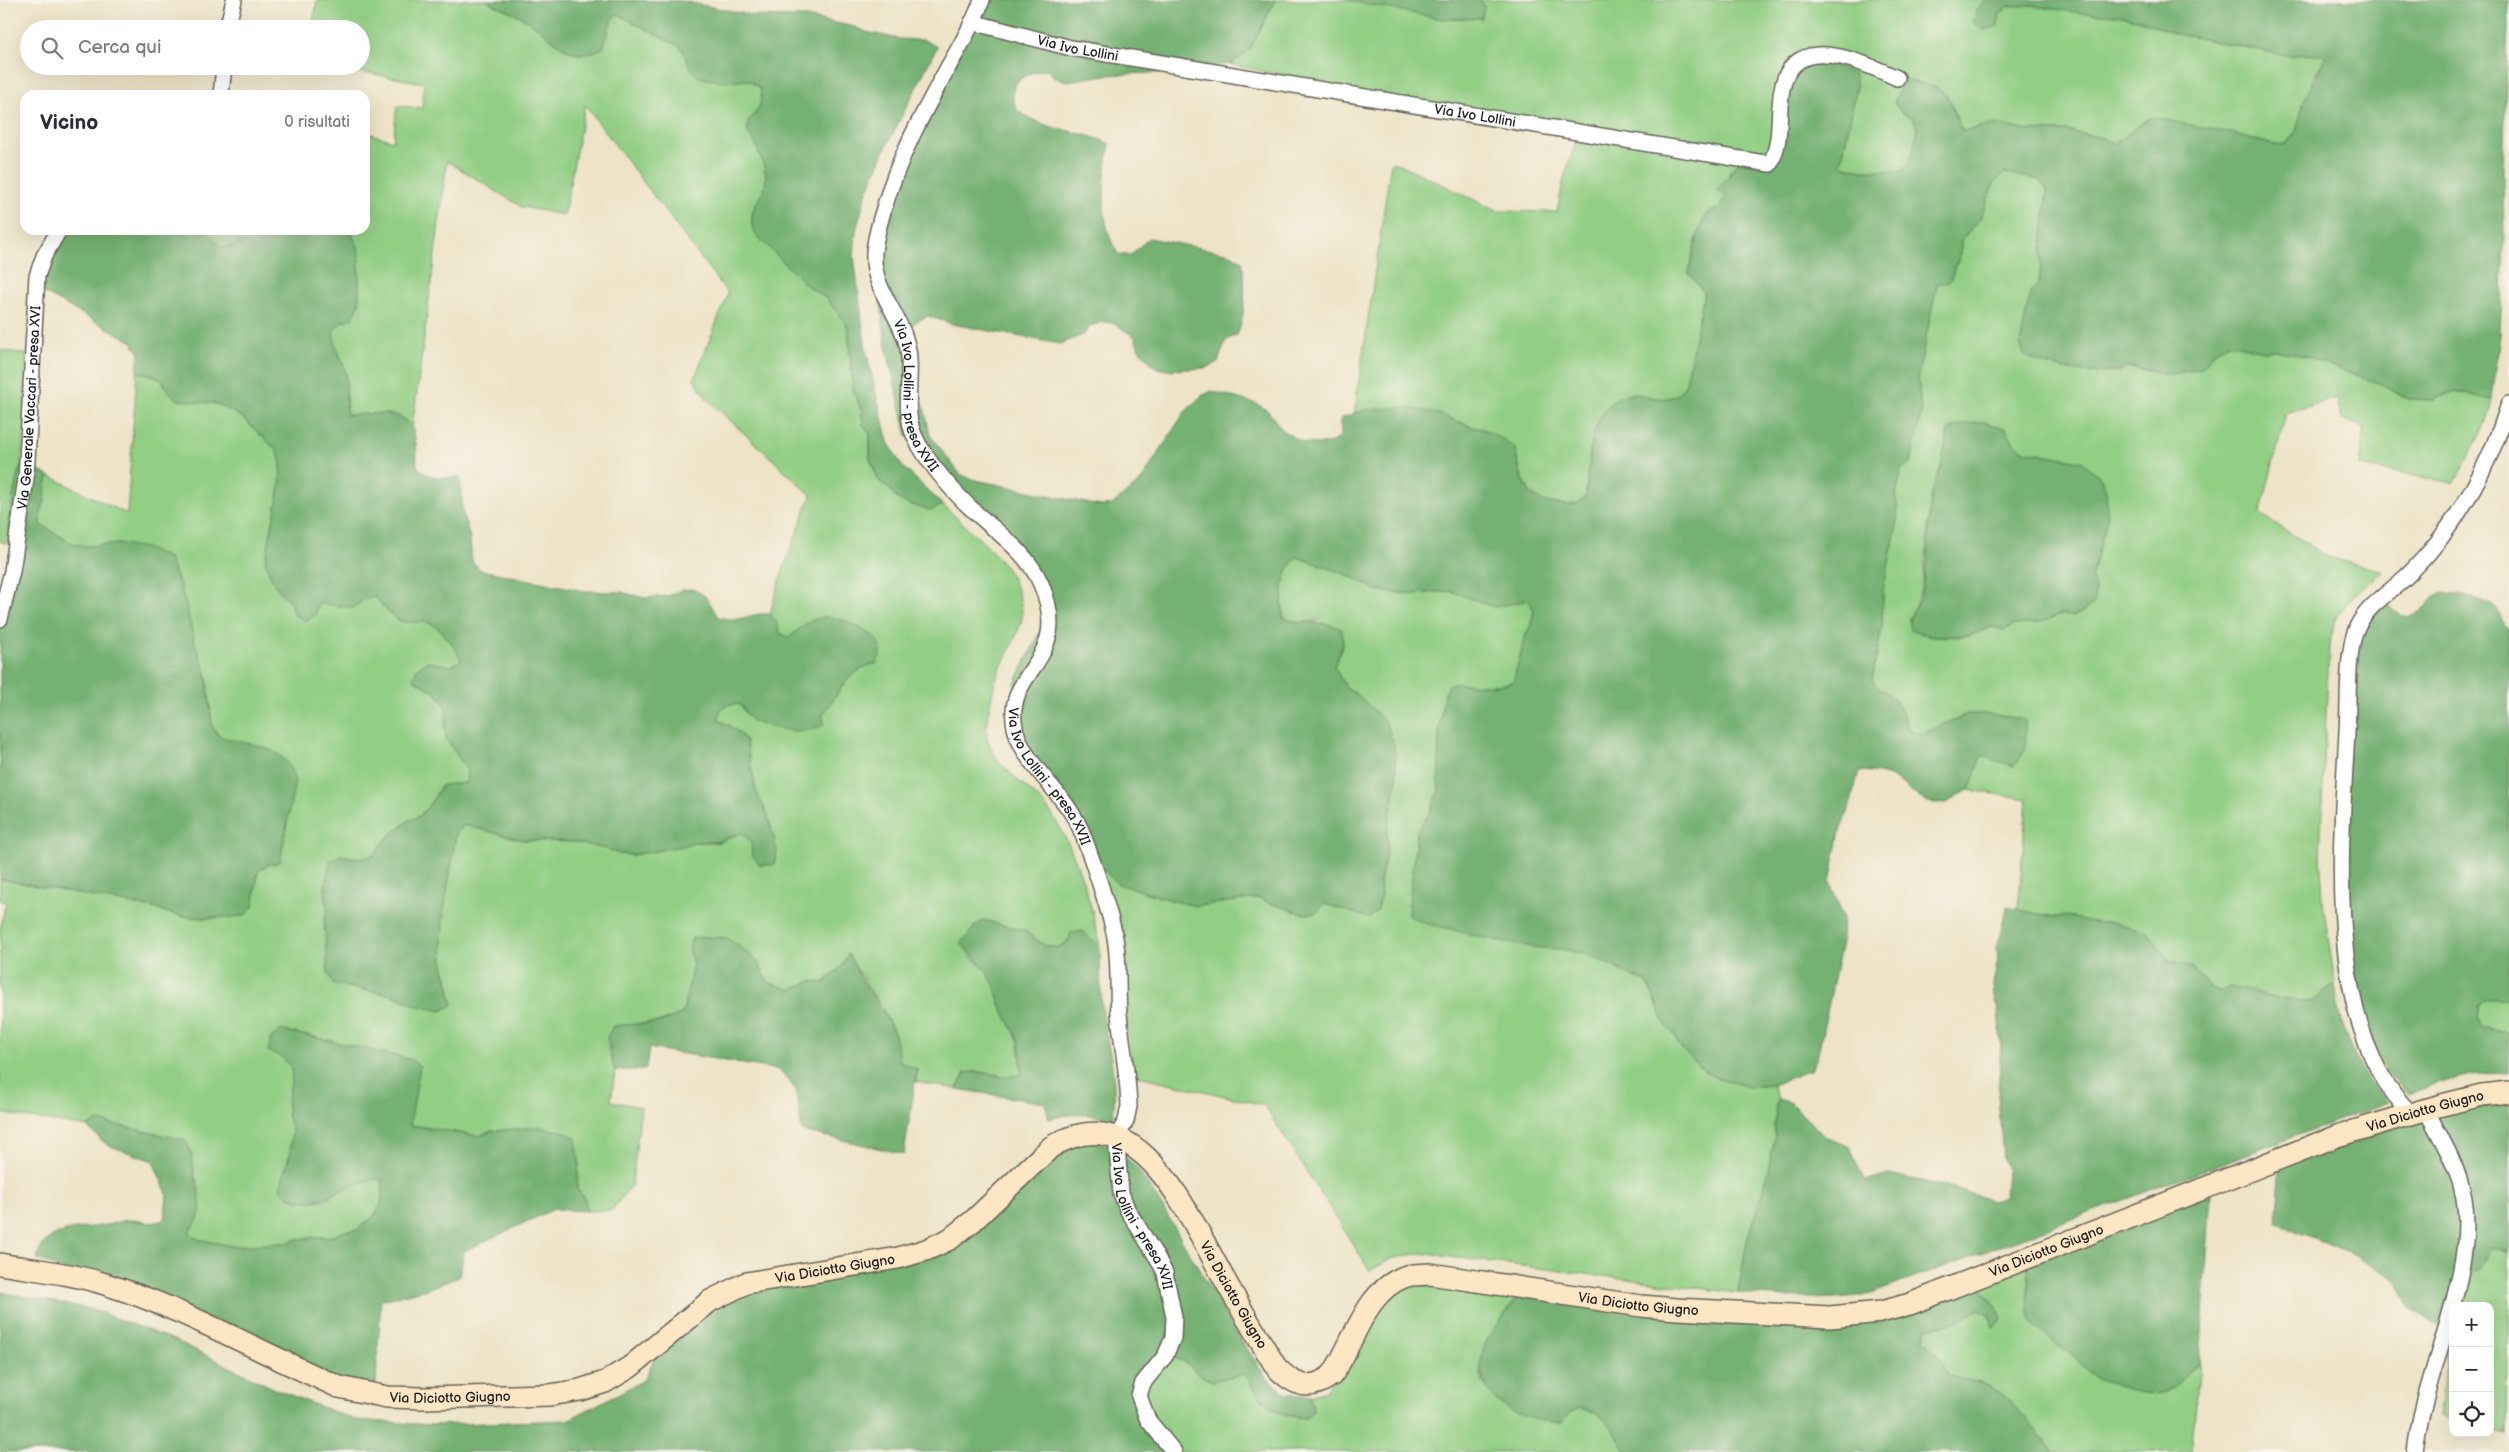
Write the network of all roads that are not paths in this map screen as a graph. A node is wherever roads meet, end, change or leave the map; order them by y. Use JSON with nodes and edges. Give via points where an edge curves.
{"nodes":[{"id":1,"x":234,"y":0,"type":"edge"},
{"id":2,"x":982,"y":0,"type":"edge"},
{"id":3,"x":229,"y":20,"type":"edge"},
{"id":4,"x":972,"y":22,"type":"junction"},
{"id":5,"x":223,"y":75,"type":"edge"},
{"id":6,"x":1897,"y":78,"type":"dead end"},
{"id":7,"x":222,"y":90,"type":"edge"},
{"id":8,"x":56,"y":235,"type":"edge"},
{"id":9,"x":2509,"y":404,"type":"edge"},
{"id":10,"x":0,"y":619,"type":"edge"},
{"id":11,"x":2509,"y":1092,"type":"edge"},
{"id":12,"x":2419,"y":1112,"type":"junction"},
{"id":13,"x":1116,"y":1138,"type":"junction"},
{"id":14,"x":0,"y":1264,"type":"edge"},
{"id":15,"x":1174,"y":1452,"type":"edge"},
{"id":16,"x":2415,"y":1452,"type":"edge"}],
"edges":[{"from":1,"to":3,"type":"street"},
{"from":2,"to":4,"type":"street","name":"Via Ivo Lollini - presa XVII"},
{"from":4,"to":6,"type":"street","name":"Via Ivo Lollini","via":[[1072,48],[1770,164],[1777,152],[1782,88],[1790,68],[1800,60],[1833,55],[1863,62]]},
{"from":4,"to":13,"type":"street","name":"Via Ivo Lollini - presa XVII","via":[[899,162],[878,226],[874,271],[906,340],[910,361],[909,414],[913,434],[960,497],[1026,557],[1046,597],[1051,627],[1047,644],[1016,699],[1014,725],[1026,752],[1055,788],[1083,833],[1113,928],[1129,1106],[1126,1121]]},
{"from":5,"to":7,"type":"street"},
{"from":8,"to":10,"type":"street","name":"Via Generale Vaccari - presa XVI","via":[[37,276],[26,479],[12,571]]},
{"from":9,"to":12,"type":"street","via":[[2485,467],[2465,502],[2412,572],[2364,614],[2352,643],[2342,823],[2343,930],[2353,994],[2366,1043],[2381,1077],[2398,1100]]},
{"from":11,"to":12,"type":"main road","name":"Via Diciotto Giugno","via":[[2482,1095]]},
{"from":12,"to":13,"type":"main road","name":"Via Diciotto Giugno","via":[[2295,1151],[1910,1304],[1881,1312],[1830,1317],[1677,1309],[1430,1274],[1404,1277],[1375,1299],[1332,1375],[1321,1384],[1308,1385],[1286,1378],[1276,1366],[1164,1174],[1134,1146]]},
{"from":12,"to":16,"type":"street","via":[[2453,1162],[2466,1214],[2461,1263],[2422,1404]]},
{"from":13,"to":14,"type":"main road","name":"Via Diciotto Giugno","via":[[1078,1136],[1058,1143],[1032,1163],[974,1220],[950,1239],[926,1250],[898,1258],[746,1283],[710,1301],[630,1367],[605,1382],[550,1395],[423,1398],[362,1393],[330,1383],[143,1297],[104,1283]]},
{"from":13,"to":15,"type":"street","name":"Via Ivo Lollini - presa XVII","via":[[1121,1193],[1165,1273],[1174,1317],[1173,1338],[1166,1356],[1143,1383],[1139,1396],[1148,1420]]}]}
